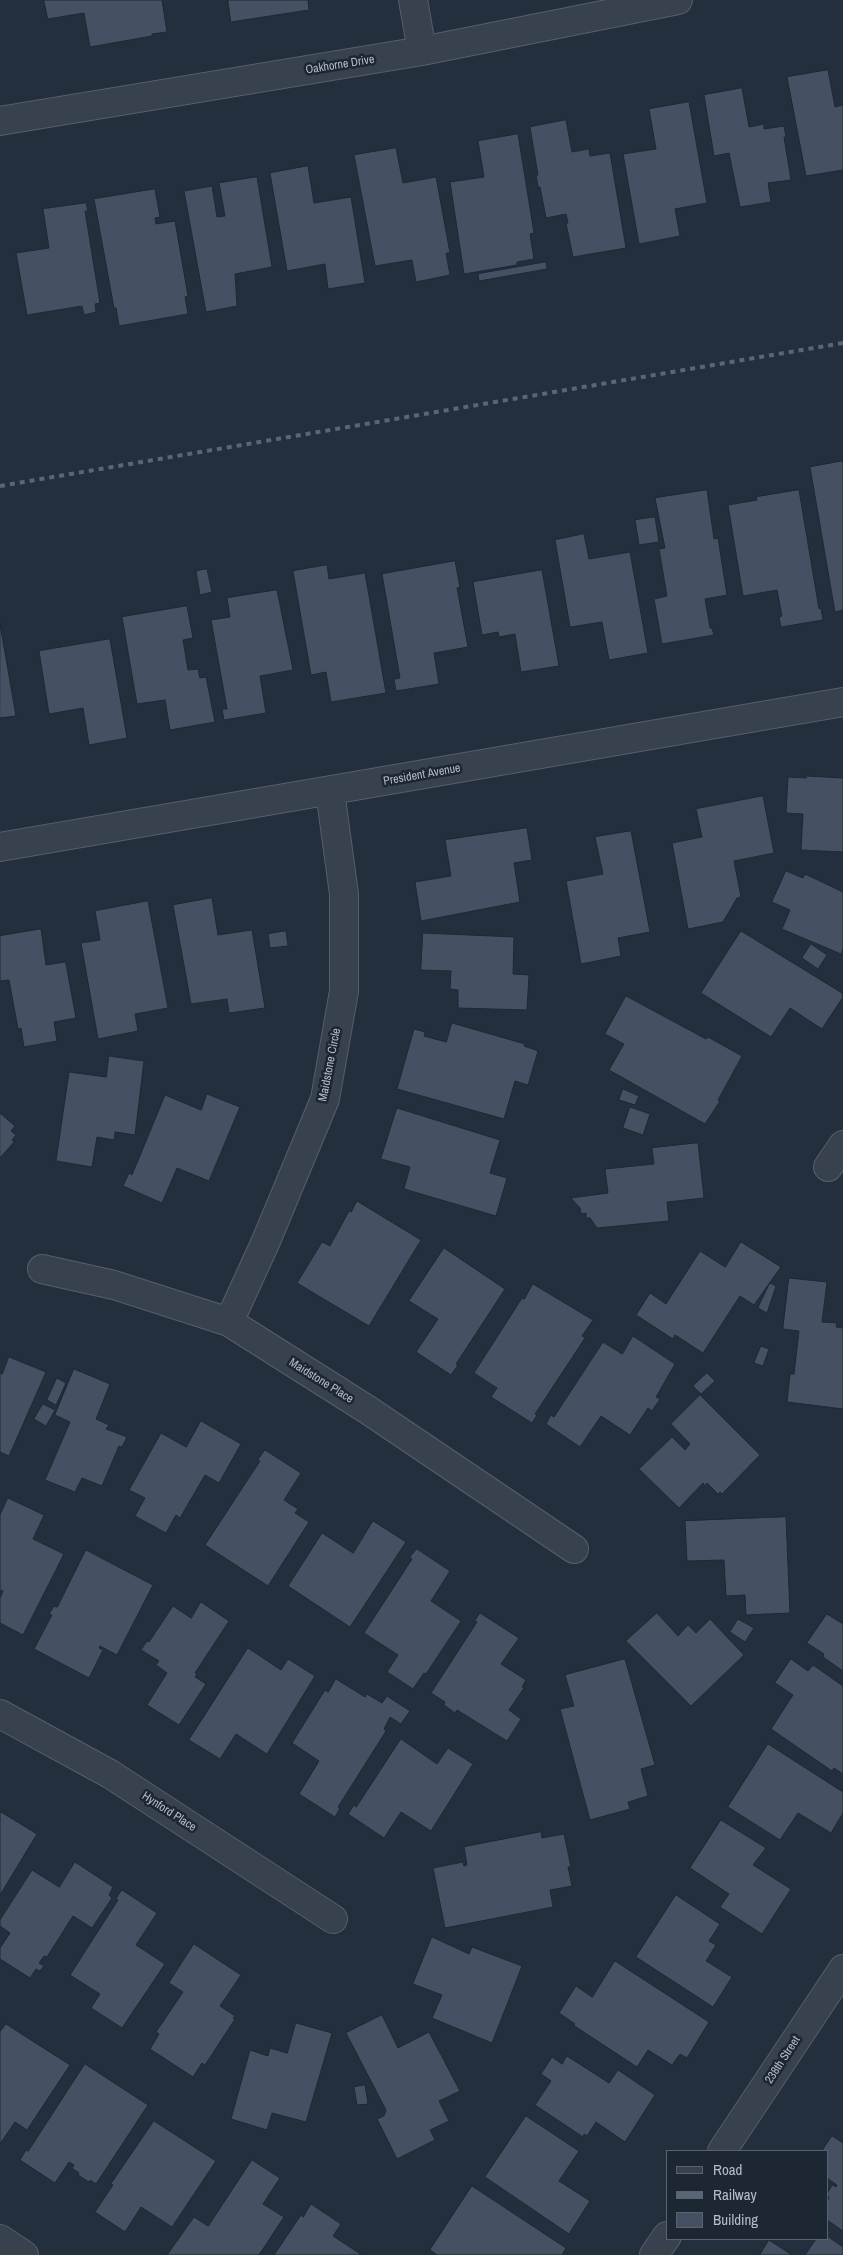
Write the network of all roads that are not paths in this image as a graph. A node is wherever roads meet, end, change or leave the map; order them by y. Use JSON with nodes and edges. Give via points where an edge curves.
{"nodes":[{"id":1,"x":413,"y":0,"type":"edge"},
{"id":2,"x":678,"y":0,"type":"edge"},
{"id":3,"x":422,"y":51,"type":"junction"},
{"id":4,"x":0,"y":121,"type":"edge"},
{"id":5,"x":843,"y":702,"type":"edge"},
{"id":6,"x":330,"y":791,"type":"junction"},
{"id":7,"x":0,"y":847,"type":"edge"},
{"id":8,"x":843,"y":1145,"type":"edge"},
{"id":9,"x":828,"y":1167,"type":"dead end"},
{"id":10,"x":42,"y":1269,"type":"dead end"},
{"id":11,"x":229,"y":1322,"type":"junction"},
{"id":12,"x":574,"y":1549,"type":"dead end"},
{"id":13,"x":0,"y":1714,"type":"edge"},
{"id":14,"x":333,"y":1919,"type":"dead end"},
{"id":15,"x":843,"y":1969,"type":"edge"},
{"id":16,"x":723,"y":2150,"type":"edge"},
{"id":17,"x":666,"y":2237,"type":"edge"},
{"id":18,"x":0,"y":2239,"type":"edge"},
{"id":19,"x":24,"y":2255,"type":"edge"},
{"id":20,"x":654,"y":2255,"type":"edge"}],
"edges":[{"from":1,"to":3,"type":"street"},
{"from":2,"to":3,"type":"street","name":"Oakhorne Drive"},
{"from":3,"to":4,"type":"street","name":"Oakhorne Drive"},
{"from":5,"to":6,"type":"street","name":"President Avenue"},
{"from":6,"to":7,"type":"street","name":"President Avenue"},
{"from":6,"to":11,"type":"street","name":"Maidstone Circle","via":[[344,894],[344,991],[325,1099]]},
{"from":8,"to":9,"type":"street"},
{"from":10,"to":11,"type":"street","name":"Maidstone Place","via":[[114,1285]]},
{"from":11,"to":12,"type":"street","name":"Maidstone Place","via":[[368,1410]]},
{"from":13,"to":14,"type":"street","name":"Hynford Place","via":[[110,1774]]},
{"from":15,"to":16,"type":"street","name":"238th Street"},
{"from":17,"to":20,"type":"street"},
{"from":18,"to":19,"type":"street"}]}
